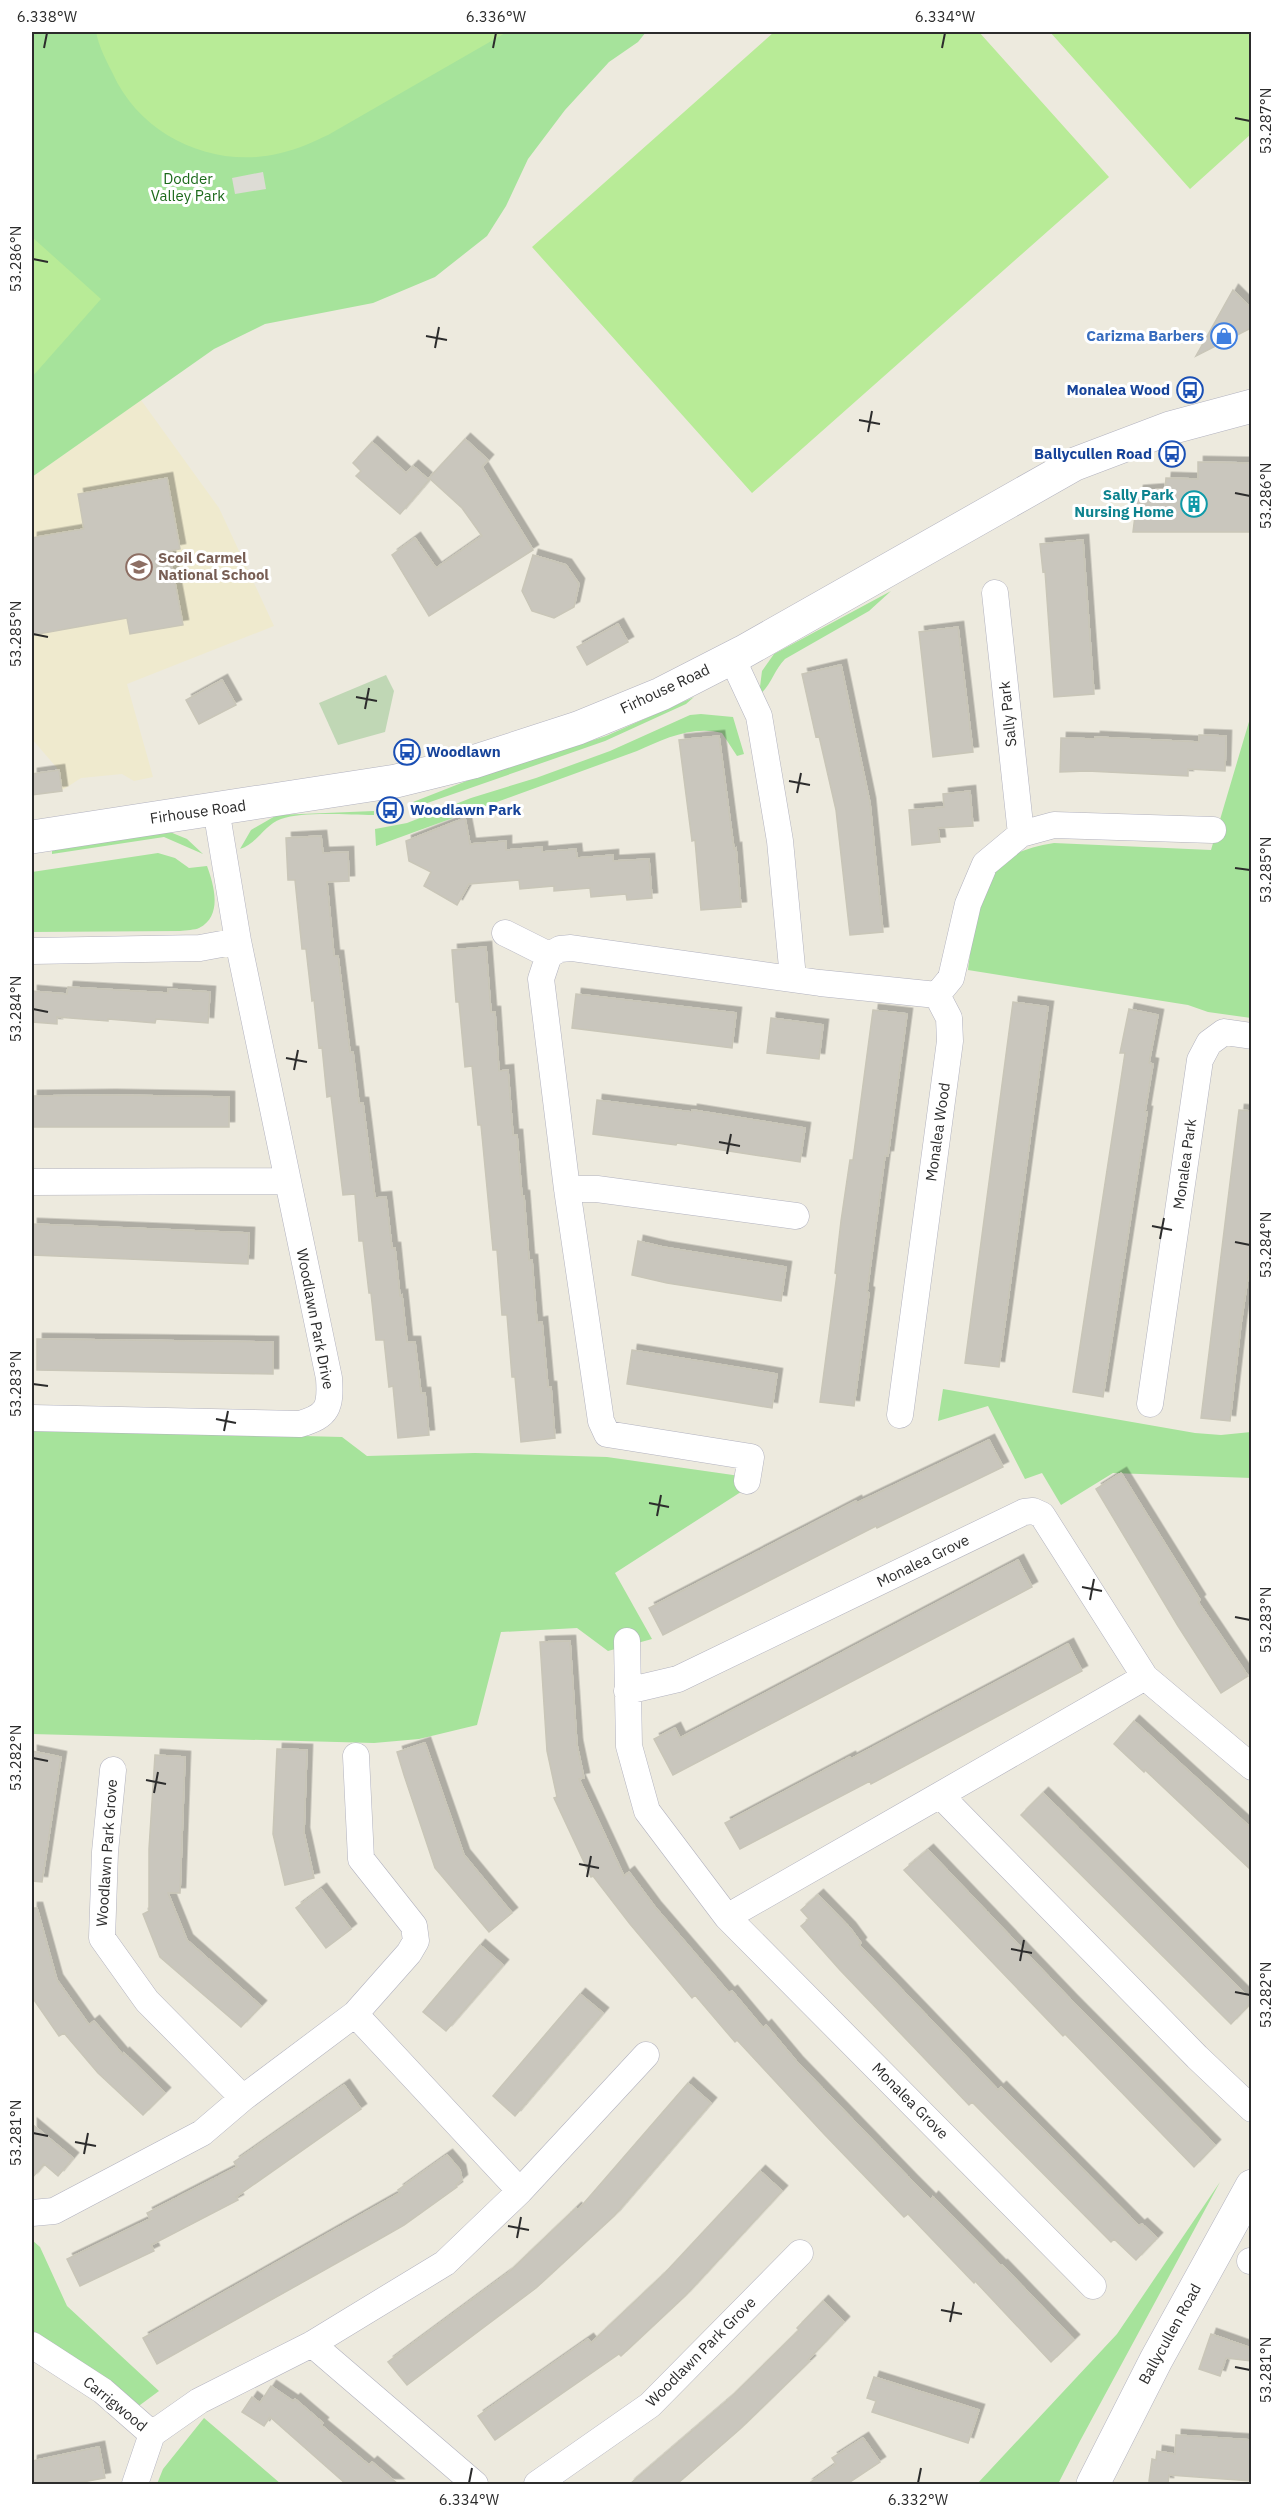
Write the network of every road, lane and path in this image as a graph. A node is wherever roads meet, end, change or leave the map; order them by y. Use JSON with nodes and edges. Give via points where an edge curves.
{"nodes":[{"id":1,"x":1251,"y":405,"type":"edge"},
{"id":2,"x":995,"y":593,"type":"dead end"},
{"id":3,"x":732,"y":658,"type":"junction"},
{"id":4,"x":216,"y":808,"type":"junction"},
{"id":5,"x":1214,"y":830,"type":"dead end"},
{"id":6,"x":1021,"y":834,"type":"junction"},
{"id":7,"x":32,"y":837,"type":"edge"},
{"id":8,"x":505,"y":933,"type":"dead end"},
{"id":9,"x":238,"y":941,"type":"junction"},
{"id":10,"x":32,"y":951,"type":"edge"},
{"id":11,"x":549,"y":955,"type":"junction"},
{"id":12,"x":793,"y":978,"type":"junction"},
{"id":13,"x":938,"y":995,"type":"junction"},
{"id":14,"x":1251,"y":1036,"type":"edge"},
{"id":15,"x":286,"y":1181,"type":"junction"},
{"id":16,"x":32,"y":1182,"type":"edge"},
{"id":17,"x":567,"y":1189,"type":"junction"},
{"id":18,"x":796,"y":1216,"type":"dead end"},
{"id":19,"x":1150,"y":1404,"type":"dead end"},
{"id":20,"x":900,"y":1415,"type":"dead end"},
{"id":21,"x":32,"y":1418,"type":"edge"},
{"id":22,"x":747,"y":1481,"type":"dead end"},
{"id":23,"x":627,"y":1641,"type":"dead end"},
{"id":24,"x":1146,"y":1677,"type":"junction"},
{"id":25,"x":627,"y":1691,"type":"junction"},
{"id":26,"x":356,"y":1756,"type":"dead end"},
{"id":27,"x":1251,"y":1767,"type":"edge"},
{"id":28,"x":113,"y":1770,"type":"dead end"},
{"id":29,"x":940,"y":1795,"type":"junction"},
{"id":30,"x":727,"y":1917,"type":"junction"},
{"id":31,"x":355,"y":2014,"type":"junction"},
{"id":32,"x":646,"y":2055,"type":"dead end"},
{"id":33,"x":243,"y":2098,"type":"junction"},
{"id":34,"x":1251,"y":2109,"type":"edge"},
{"id":35,"x":1251,"y":2186,"type":"edge"},
{"id":36,"x":520,"y":2191,"type":"junction"},
{"id":37,"x":32,"y":2214,"type":"edge"},
{"id":38,"x":800,"y":2253,"type":"dead end"},
{"id":39,"x":1093,"y":2286,"type":"dead end"},
{"id":40,"x":32,"y":2344,"type":"edge"},
{"id":41,"x":312,"y":2344,"type":"junction"},
{"id":42,"x":152,"y":2434,"type":"junction"},
{"id":43,"x":135,"y":2484,"type":"edge"},
{"id":44,"x":476,"y":2484,"type":"edge"},
{"id":45,"x":537,"y":2484,"type":"edge"},
{"id":46,"x":1093,"y":2484,"type":"edge"}],
"edges":[{"from":1,"to":3,"type":"main road","name":"Firhouse Road","via":[[1170,428],[1075,464]]},
{"from":2,"to":6,"type":"street","name":"Sally Park"},
{"from":3,"to":4,"type":"main road","name":"Firhouse Road","via":[[661,694],[578,728],[473,762],[396,781]]},
{"from":3,"to":12,"type":"street","via":[[759,716],[780,840]]},
{"from":4,"to":7,"type":"main road","name":"Firhouse Road"},
{"from":4,"to":9,"type":"street","name":"Woodlawn Park Drive"},
{"from":5,"to":6,"type":"street","via":[[1054,825]]},
{"from":6,"to":13,"type":"street","via":[[985,864],[968,904],[951,978]]},
{"from":8,"to":11,"type":"street"},
{"from":9,"to":10,"type":"street","via":[[200,948]]},
{"from":9,"to":15,"type":"street","name":"Woodlawn Park Drive"},
{"from":11,"to":12,"type":"street","via":[[571,948]]},
{"from":11,"to":17,"type":"street","via":[[542,979]]},
{"from":12,"to":13,"type":"street"},
{"from":13,"to":20,"type":"street","name":"Monalea Wood","via":[[949,1018],[950,1041]]},
{"from":14,"to":19,"type":"street","name":"Monalea Park","via":[[1224,1032],[1209,1043],[1200,1060]]},
{"from":15,"to":16,"type":"street"},
{"from":15,"to":21,"type":"street","name":"Woodlawn Park Drive","via":[[329,1378],[330,1402],[324,1413],[300,1424]]},
{"from":17,"to":18,"type":"street","via":[[597,1189]]},
{"from":17,"to":22,"type":"street","via":[[601,1421],[607,1434],[751,1457]]},
{"from":23,"to":25,"type":"street","name":"Monalea Grove"},
{"from":24,"to":25,"type":"street","name":"Monalea Grove","via":[[1042,1515],[1033,1511],[678,1679]]},
{"from":24,"to":27,"type":"street","name":"Monalea Grove"},
{"from":24,"to":29,"type":"street"},
{"from":25,"to":30,"type":"street","name":"Monalea Grove","via":[[629,1746],[647,1811]]},
{"from":26,"to":31,"type":"street","via":[[361,1859],[414,1926],[416,1941]]},
{"from":28,"to":33,"type":"street","name":"Woodlawn Park Grove","via":[[102,1938],[147,2001]]},
{"from":29,"to":30,"type":"street"},
{"from":29,"to":34,"type":"street"},
{"from":30,"to":39,"type":"street","name":"Monalea Grove"},
{"from":31,"to":33,"type":"street"},
{"from":31,"to":36,"type":"street"},
{"from":32,"to":36,"type":"street"},
{"from":33,"to":37,"type":"street","via":[[202,2133],[54,2211]]},
{"from":35,"to":46,"type":"main road","name":"Ballycullen Road","via":[[1155,2360]]},
{"from":36,"to":41,"type":"street","via":[[445,2263]]},
{"from":38,"to":45,"type":"street","name":"Woodlawn Park Grove","via":[[650,2405]]},
{"from":40,"to":42,"type":"street","name":"Carrigwood","via":[[103,2391]]},
{"from":41,"to":42,"type":"street","via":[[199,2401]]},
{"from":41,"to":44,"type":"street"},
{"from":42,"to":43,"type":"street","name":"Carrigwood"}]}
